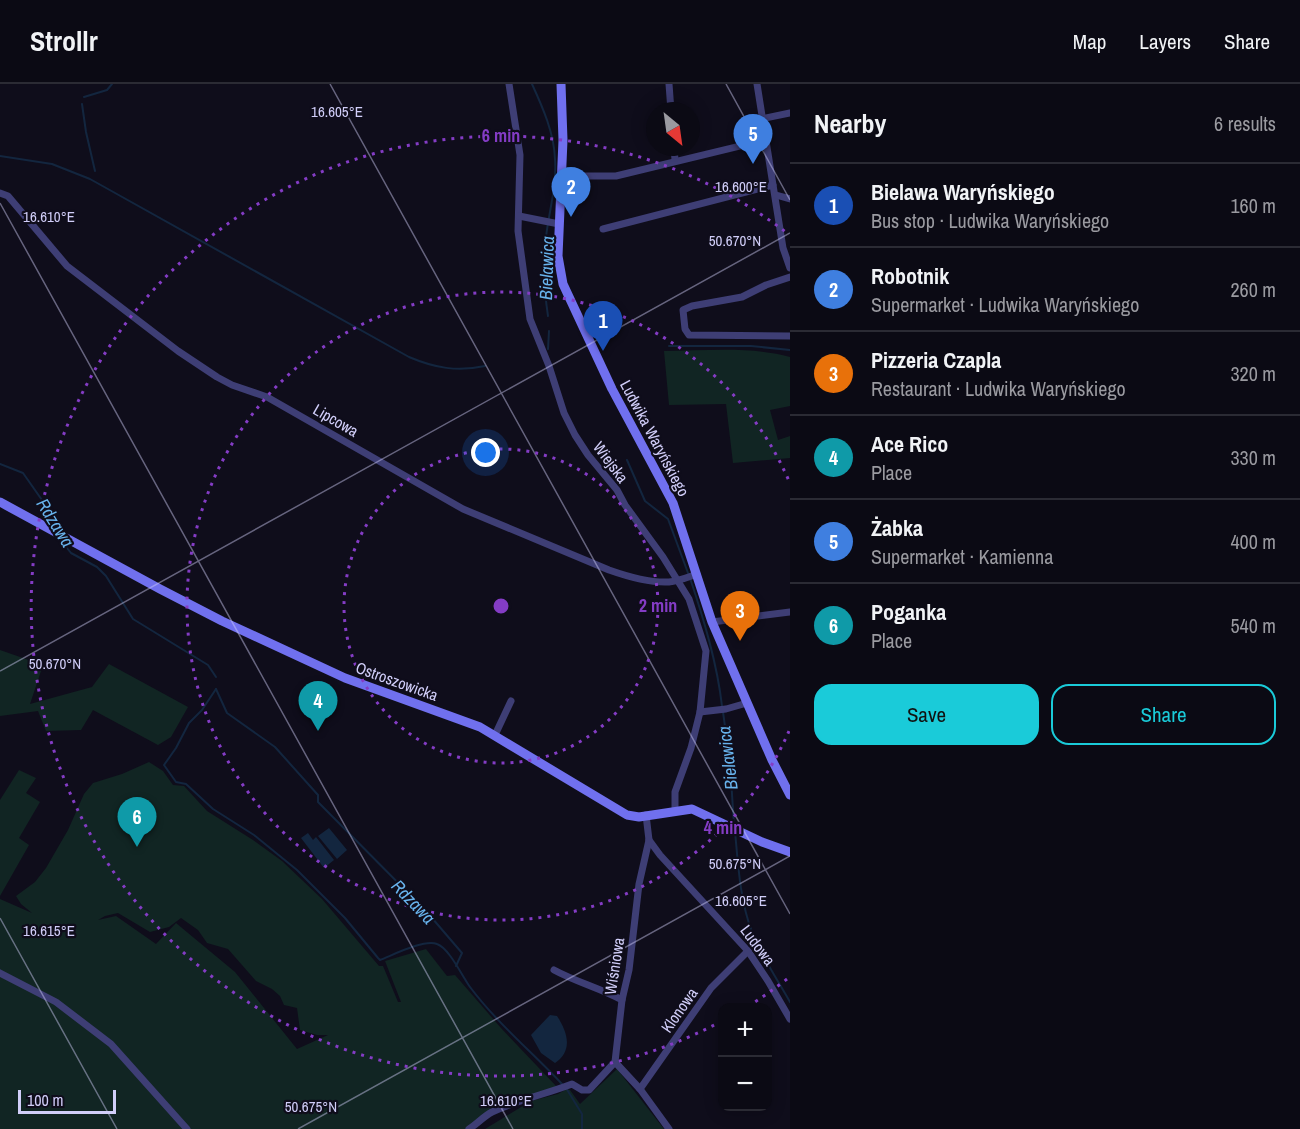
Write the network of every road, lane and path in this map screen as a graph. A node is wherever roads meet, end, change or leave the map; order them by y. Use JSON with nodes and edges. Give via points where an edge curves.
{"nodes":[{"id":1,"x":509,"y":84,"type":"edge"},
{"id":2,"x":561,"y":84,"type":"edge"},
{"id":3,"x":669,"y":84,"type":"edge"},
{"id":4,"x":757,"y":84,"type":"edge"},
{"id":5,"x":670,"y":102,"type":"edge"},
{"id":6,"x":790,"y":112,"type":"edge"},
{"id":7,"x":761,"y":119,"type":"junction"},
{"id":8,"x":765,"y":140,"type":"junction"},
{"id":9,"x":675,"y":156,"type":"edge"},
{"id":10,"x":675,"y":160,"type":"junction"},
{"id":11,"x":562,"y":176,"type":"junction"},
{"id":12,"x":773,"y":185,"type":"junction"},
{"id":13,"x":0,"y":193,"type":"edge"},
{"id":14,"x":776,"y":195,"type":"junction"},
{"id":15,"x":790,"y":199,"type":"edge"},
{"id":16,"x":519,"y":216,"type":"junction"},
{"id":17,"x":552,"y":223,"type":"junction"},
{"id":18,"x":603,"y":229,"type":"dead end"},
{"id":19,"x":790,"y":268,"type":"edge"},
{"id":20,"x":790,"y":277,"type":"edge"},
{"id":21,"x":790,"y":336,"type":"edge"},
{"id":22,"x":0,"y":502,"type":"edge"},
{"id":23,"x":691,"y":576,"type":"junction"},
{"id":24,"x":676,"y":580,"type":"junction"},
{"id":25,"x":790,"y":612,"type":"edge"},
{"id":26,"x":712,"y":622,"type":"junction"},
{"id":27,"x":511,"y":700,"type":"dead end"},
{"id":28,"x":747,"y":703,"type":"junction"},
{"id":29,"x":700,"y":712,"type":"junction"},
{"id":30,"x":495,"y":735,"type":"junction"},
{"id":31,"x":790,"y":795,"type":"edge"},
{"id":32,"x":675,"y":811,"type":"junction"},
{"id":33,"x":646,"y":815,"type":"junction"},
{"id":34,"x":649,"y":840,"type":"junction"},
{"id":35,"x":790,"y":852,"type":"edge"},
{"id":36,"x":748,"y":951,"type":"junction"},
{"id":37,"x":554,"y":970,"type":"dead end"},
{"id":38,"x":0,"y":973,"type":"edge"},
{"id":39,"x":622,"y":1000,"type":"junction"},
{"id":40,"x":790,"y":1019,"type":"edge"},
{"id":41,"x":615,"y":1062,"type":"junction"},
{"id":42,"x":640,"y":1089,"type":"junction"},
{"id":43,"x":187,"y":1129,"type":"edge"},
{"id":44,"x":469,"y":1129,"type":"edge"},
{"id":45,"x":669,"y":1129,"type":"edge"}],
"edges":[{"from":1,"to":16,"type":"street","name":"Wiejska","via":[[520,155]]},
{"from":2,"to":11,"type":"street","name":"Ludwika Waryńskiego"},
{"from":3,"to":5,"type":"street"},
{"from":4,"to":7,"type":"street"},
{"from":6,"to":7,"type":"street"},
{"from":7,"to":8,"type":"street"},
{"from":8,"to":10,"type":"street"},
{"from":8,"to":12,"type":"street"},
{"from":9,"to":10,"type":"street"},
{"from":10,"to":11,"type":"street","via":[[609,177]]},
{"from":11,"to":17,"type":"street","name":"Ludwika Waryńskiego"},
{"from":12,"to":14,"type":"street"},
{"from":12,"to":18,"type":"street"},
{"from":13,"to":24,"type":"street","name":"Lipcowa","via":[[8,196],[67,266],[225,382],[267,397],[478,516],[620,574],[663,582]]},
{"from":14,"to":15,"type":"street"},
{"from":14,"to":19,"type":"street","via":[[783,248]]},
{"from":16,"to":17,"type":"street"},
{"from":16,"to":24,"type":"street","name":"Wiejska","via":[[530,319],[564,412],[588,455],[617,490]]},
{"from":17,"to":23,"type":"street","name":"Ludwika Waryńskiego","via":[[564,288],[671,498]]},
{"from":20,"to":21,"type":"street","via":[[742,297],[683,310],[689,336]]},
{"from":22,"to":30,"type":"street","name":"Ostroszowicka","via":[[214,617],[345,678],[470,722]]},
{"from":23,"to":24,"type":"street","name":"Lipcowa"},
{"from":23,"to":26,"type":"street","name":"Ludwika Waryńskiego"},
{"from":24,"to":29,"type":"street","name":"Wiejska","via":[[689,599],[706,651]]},
{"from":25,"to":26,"type":"street"},
{"from":26,"to":28,"type":"street","name":"Ludwika Waryńskiego"},
{"from":27,"to":30,"type":"street"},
{"from":28,"to":29,"type":"street"},
{"from":28,"to":31,"type":"street","name":"Ludwika Waryńskiego"},
{"from":29,"to":32,"type":"street","name":"Wiejska","via":[[675,792]]},
{"from":30,"to":33,"type":"street","name":"Ostroszowicka","via":[[613,808],[633,817]]},
{"from":32,"to":33,"type":"street","name":"Ostroszowicka"},
{"from":32,"to":35,"type":"street","name":"Ostroszowicka","via":[[698,811]]},
{"from":33,"to":34,"type":"street","name":"Wiśniowa"},
{"from":34,"to":36,"type":"street","name":"Ludowa"},
{"from":34,"to":39,"type":"street","name":"Wiśniowa"},
{"from":36,"to":40,"type":"street","name":"Ludowa"},
{"from":36,"to":42,"type":"street","name":"Klonowa","via":[[711,988]]},
{"from":37,"to":39,"type":"street"},
{"from":38,"to":43,"type":"street","via":[[56,1002],[111,1044]]},
{"from":39,"to":41,"type":"street","name":"Wiśniowa"},
{"from":41,"to":42,"type":"street"},
{"from":41,"to":44,"type":"street","via":[[589,1090],[572,1084],[542,1093],[491,1113]]},
{"from":42,"to":45,"type":"street"}]}
